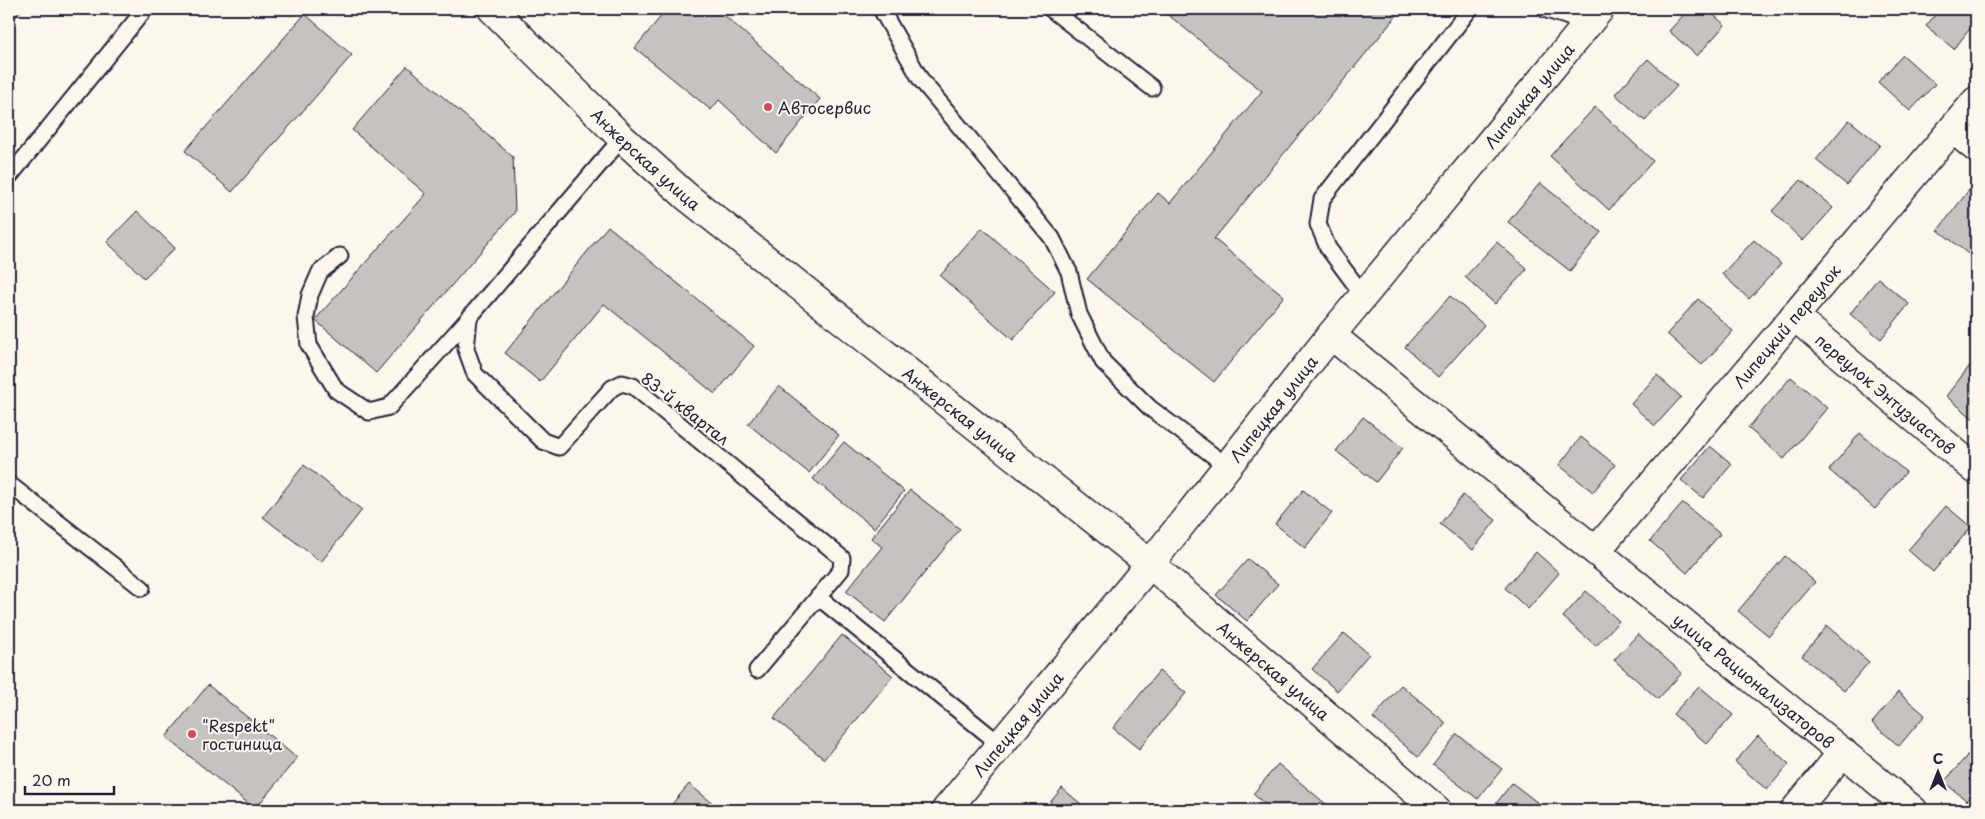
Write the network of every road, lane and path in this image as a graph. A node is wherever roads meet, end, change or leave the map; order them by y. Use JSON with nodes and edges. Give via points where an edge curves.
{"nodes":[{"id":1,"x":145,"y":9,"type":"edge"},
{"id":2,"x":492,"y":9,"type":"edge"},
{"id":3,"x":881,"y":9,"type":"edge"},
{"id":4,"x":1051,"y":9,"type":"edge"},
{"id":5,"x":1470,"y":9,"type":"edge"},
{"id":6,"x":1544,"y":9,"type":"edge"},
{"id":7,"x":1594,"y":16,"type":"edge"},
{"id":8,"x":1152,"y":88,"type":"dead end"},
{"id":9,"x":1976,"y":101,"type":"edge"},
{"id":10,"x":1952,"y":129,"type":"junction"},
{"id":11,"x":622,"y":138,"type":"junction"},
{"id":12,"x":1976,"y":148,"type":"edge"},
{"id":13,"x":9,"y":177,"type":"edge"},
{"id":14,"x":340,"y":256,"type":"dead end"},
{"id":15,"x":1363,"y":295,"type":"junction"},
{"id":16,"x":1794,"y":316,"type":"junction"},
{"id":17,"x":469,"y":318,"type":"junction"},
{"id":18,"x":1331,"y":334,"type":"junction"},
{"id":19,"x":1227,"y":466,"type":"junction"},
{"id":20,"x":1976,"y":470,"type":"edge"},
{"id":21,"x":9,"y":484,"type":"edge"},
{"id":22,"x":1596,"y":551,"type":"junction"},
{"id":23,"x":1150,"y":564,"type":"junction"},
{"id":24,"x":142,"y":588,"type":"dead end"},
{"id":25,"x":818,"y":597,"type":"junction"},
{"id":26,"x":757,"y":670,"type":"dead end"},
{"id":27,"x":1001,"y":745,"type":"junction"},
{"id":28,"x":1843,"y":752,"type":"junction"},
{"id":29,"x":946,"y":810,"type":"edge"},
{"id":30,"x":1437,"y":810,"type":"edge"},
{"id":31,"x":1794,"y":810,"type":"edge"},
{"id":32,"x":1913,"y":810,"type":"edge"}],
"edges":[{"from":1,"to":13,"type":"lane"},
{"from":2,"to":11,"type":"street","name":"Анжерская улица"},
{"from":3,"to":19,"type":"lane","via":[[922,80],[1052,238],[1069,272],[1080,314],[1103,362],[1150,408]]},
{"from":4,"to":8,"type":"lane"},
{"from":5,"to":15,"type":"lane","via":[[1322,199],[1318,224],[1328,248]]},
{"from":6,"to":7,"type":"lane"},
{"from":7,"to":15,"type":"street","name":"Липецкая улица"},
{"from":9,"to":10,"type":"street","name":"Липецкий переулок"},
{"from":10,"to":12,"type":"street"},
{"from":10,"to":16,"type":"street","name":"Липецкий переулок"},
{"from":11,"to":17,"type":"lane"},
{"from":11,"to":23,"type":"street","name":"Анжерская улица","via":[[686,196]]},
{"from":14,"to":17,"type":"lane","via":[[320,272],[310,295],[306,317],[309,345],[336,390],[369,412],[389,407]]},
{"from":15,"to":18,"type":"street","name":"Липецкая улица"},
{"from":16,"to":20,"type":"street","name":"переулок Энтузиастов"},
{"from":16,"to":22,"type":"street","name":"Липецкий переулок"},
{"from":17,"to":25,"type":"lane","name":"83-й квартал","via":[[466,349],[475,374],[543,441],[560,447],[612,388],[622,383],[633,386],[842,558],[841,570]]},
{"from":18,"to":19,"type":"street","name":"Липецкая улица"},
{"from":18,"to":22,"type":"street","name":"улица Рационализаторов"},
{"from":19,"to":23,"type":"street","name":"Липецкая улица"},
{"from":21,"to":24,"type":"lane"},
{"from":22,"to":28,"type":"street","name":"улица Рационализаторов"},
{"from":23,"to":27,"type":"street","name":"Липецкая улица"},
{"from":23,"to":30,"type":"street","name":"Анжерская улица"},
{"from":25,"to":26,"type":"lane","name":"83-й квартал"},
{"from":25,"to":27,"type":"lane"},
{"from":27,"to":29,"type":"street","name":"Липецкая улица"},
{"from":28,"to":31,"type":"street"},
{"from":28,"to":32,"type":"street","name":"улица Рационализаторов"}]}
